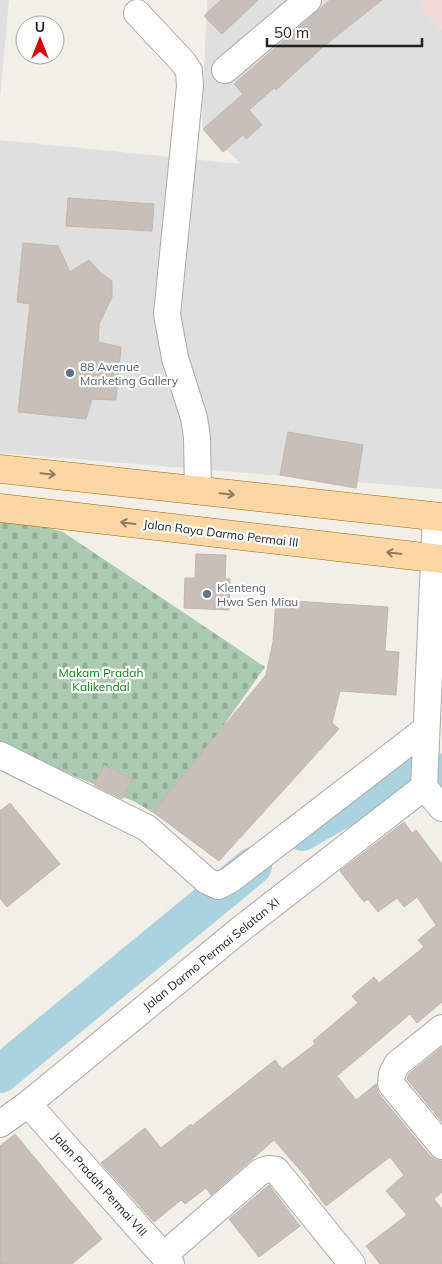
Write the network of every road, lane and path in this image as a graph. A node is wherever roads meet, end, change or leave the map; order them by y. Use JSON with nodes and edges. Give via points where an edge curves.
{"nodes":[{"id":1,"x":308,"y":0,"type":"edge"},
{"id":2,"x":137,"y":13,"type":"dead end"},
{"id":3,"x":225,"y":70,"type":"dead end"},
{"id":4,"x":0,"y":469,"type":"edge"},
{"id":5,"x":102,"y":480,"type":"junction"},
{"id":6,"x":198,"y":490,"type":"junction"},
{"id":7,"x":0,"y":508,"type":"edge"},
{"id":8,"x":439,"y":517,"type":"edge"},
{"id":9,"x":98,"y":519,"type":"junction"},
{"id":10,"x":438,"y":558,"type":"edge"},
{"id":11,"x":426,"y":729,"type":"junction"},
{"id":12,"x":0,"y":755,"type":"edge"},
{"id":13,"x":424,"y":786,"type":"junction"},
{"id":14,"x":442,"y":808,"type":"edge"},
{"id":15,"x":442,"y":1028,"type":"edge"},
{"id":16,"x":28,"y":1104,"type":"junction"},
{"id":17,"x":0,"y":1124,"type":"edge"},
{"id":18,"x":442,"y":1146,"type":"edge"},
{"id":19,"x":168,"y":1259,"type":"edge"},
{"id":20,"x":352,"y":1264,"type":"edge"}],
"edges":[{"from":1,"to":3,"type":"street"},
{"from":2,"to":6,"type":"street","via":[[189,71],[167,314],[175,358],[194,418]]},
{"from":4,"to":5,"type":"main road","one_way":true},
{"from":5,"to":6,"type":"main road"},
{"from":5,"to":9,"type":"main road"},
{"from":6,"to":8,"type":"main road","one_way":true},
{"from":7,"to":9,"type":"main road","name":"Jalan Raya Darmo Permai III"},
{"from":8,"to":10,"type":"street"},
{"from":10,"to":9,"type":"main road","name":"Jalan Raya Darmo Permai III","one_way":true},
{"from":10,"to":11,"type":"street"},
{"from":11,"to":12,"type":"street","via":[[218,886],[207,882],[147,828]]},
{"from":11,"to":13,"type":"street"},
{"from":13,"to":14,"type":"street"},
{"from":13,"to":16,"type":"street","name":"Jalan Darmo Permai Selatan XI","via":[[242,928]]},
{"from":15,"to":18,"type":"street","via":[[397,1064],[390,1084]]},
{"from":16,"to":17,"type":"street","name":"Jalan Darmo Permai Selatan XI"},
{"from":16,"to":19,"type":"street","name":"Jalan Pradah Permai VIII"},
{"from":19,"to":20,"type":"street","via":[[260,1172],[268,1169],[276,1170]]}]}
